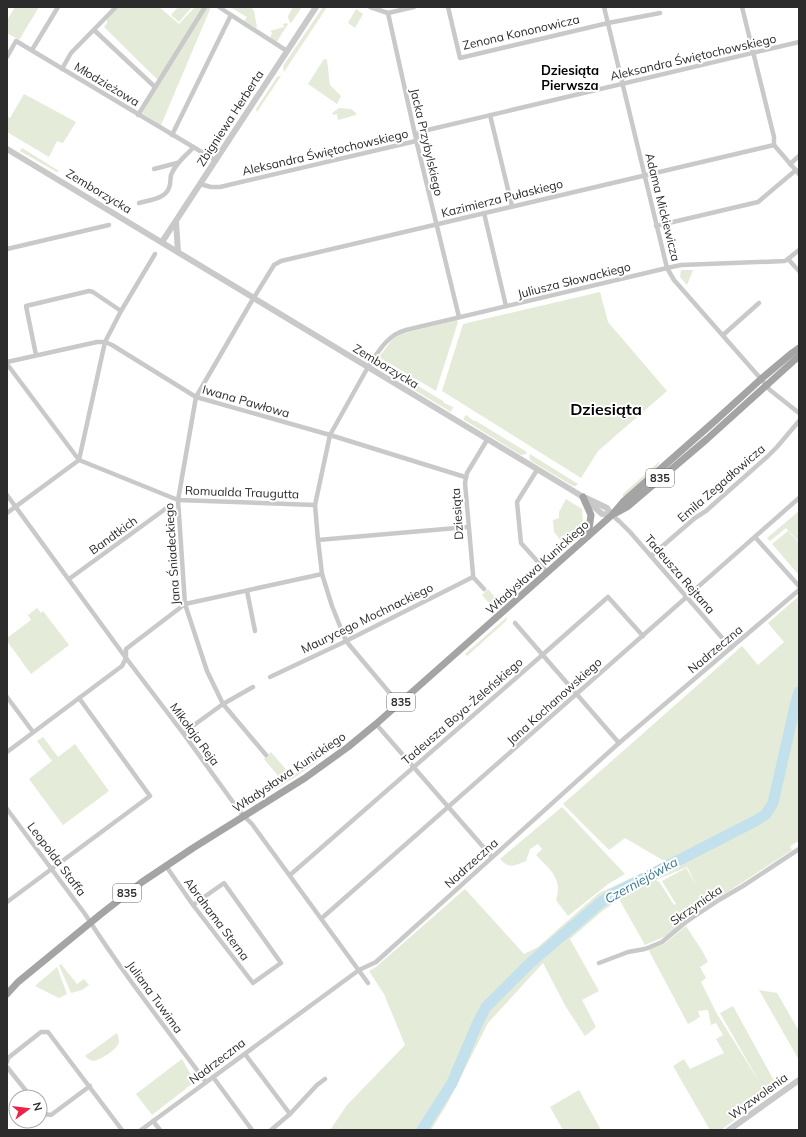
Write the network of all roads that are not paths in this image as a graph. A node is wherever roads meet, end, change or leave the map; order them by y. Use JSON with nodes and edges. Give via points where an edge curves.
{"nodes":[{"id":1,"x":58,"y":7,"type":"edge"},
{"id":2,"x":116,"y":7,"type":"edge"},
{"id":3,"x":205,"y":7,"type":"edge"},
{"id":4,"x":219,"y":7,"type":"edge"},
{"id":5,"x":316,"y":7,"type":"edge"},
{"id":6,"x":370,"y":7,"type":"edge"},
{"id":7,"x":414,"y":7,"type":"edge"},
{"id":8,"x":448,"y":7,"type":"edge"},
{"id":9,"x":604,"y":7,"type":"edge"},
{"id":10,"x":742,"y":7,"type":"edge"},
{"id":11,"x":388,"y":13,"type":"junction"},
{"id":12,"x":660,"y":13,"type":"dead end"},
{"id":13,"x":231,"y":15,"type":"junction"},
{"id":14,"x":608,"y":23,"type":"junction"},
{"id":15,"x":94,"y":30,"type":"junction"},
{"id":16,"x":799,"y":42,"type":"edge"},
{"id":17,"x":32,"y":50,"type":"junction"},
{"id":18,"x":287,"y":51,"type":"junction"},
{"id":19,"x":753,"y":53,"type":"junction"},
{"id":20,"x":7,"y":57,"type":"edge"},
{"id":21,"x":62,"y":69,"type":"junction"},
{"id":22,"x":622,"y":84,"type":"junction"},
{"id":23,"x":155,"y":87,"type":"junction"},
{"id":24,"x":138,"y":115,"type":"junction"},
{"id":25,"x":490,"y":115,"type":"junction"},
{"id":26,"x":172,"y":135,"type":"junction"},
{"id":27,"x":416,"y":141,"type":"junction"},
{"id":28,"x":774,"y":145,"type":"junction"},
{"id":29,"x":7,"y":148,"type":"edge"},
{"id":30,"x":193,"y":148,"type":"junction"},
{"id":31,"x":799,"y":156,"type":"edge"},
{"id":32,"x":215,"y":160,"type":"junction"},
{"id":33,"x":177,"y":163,"type":"junction"},
{"id":34,"x":790,"y":164,"type":"junction"},
{"id":35,"x":154,"y":169,"type":"dead end"},
{"id":36,"x":797,"y":172,"type":"edge"},
{"id":37,"x":644,"y":175,"type":"junction"},
{"id":38,"x":200,"y":184,"type":"junction"},
{"id":39,"x":139,"y":203,"type":"dead end"},
{"id":40,"x":512,"y":206,"type":"junction"},
{"id":41,"x":484,"y":213,"type":"junction"},
{"id":42,"x":176,"y":222,"type":"junction"},
{"id":43,"x":436,"y":224,"type":"junction"},
{"id":44,"x":109,"y":225,"type":"dead end"},
{"id":45,"x":656,"y":226,"type":"junction"},
{"id":46,"x":162,"y":242,"type":"junction"},
{"id":47,"x":7,"y":250,"type":"edge"},
{"id":48,"x":799,"y":250,"type":"edge"},
{"id":49,"x":178,"y":252,"type":"junction"},
{"id":50,"x":155,"y":254,"type":"dead end"},
{"id":51,"x":788,"y":259,"type":"junction"},
{"id":52,"x":666,"y":268,"type":"junction"},
{"id":53,"x":799,"y":271,"type":"edge"},
{"id":54,"x":254,"y":298,"type":"junction"},
{"id":55,"x":759,"y":303,"type":"dead end"},
{"id":56,"x":506,"y":306,"type":"junction"},
{"id":57,"x":121,"y":311,"type":"junction"},
{"id":58,"x":459,"y":317,"type":"junction"},
{"id":59,"x":722,"y":335,"type":"junction"},
{"id":60,"x":105,"y":342,"type":"junction"},
{"id":61,"x":799,"y":348,"type":"edge"},
{"id":62,"x":36,"y":355,"type":"junction"},
{"id":63,"x":799,"y":356,"type":"edge"},
{"id":64,"x":7,"y":363,"type":"edge"},
{"id":65,"x":368,"y":368,"type":"junction"},
{"id":66,"x":761,"y":379,"type":"junction"},
{"id":67,"x":767,"y":386,"type":"junction"},
{"id":68,"x":196,"y":397,"type":"junction"},
{"id":69,"x":799,"y":413,"type":"edge"},
{"id":70,"x":799,"y":420,"type":"edge"},
{"id":71,"x":330,"y":435,"type":"junction"},
{"id":72,"x":487,"y":440,"type":"junction"},
{"id":73,"x":79,"y":460,"type":"junction"},
{"id":74,"x":537,"y":470,"type":"junction"},
{"id":75,"x":466,"y":477,"type":"junction"},
{"id":76,"x":7,"y":495,"type":"edge"},
{"id":77,"x":583,"y":497,"type":"junction"},
{"id":78,"x":799,"y":498,"type":"edge"},
{"id":79,"x":178,"y":500,"type":"junction"},
{"id":80,"x":316,"y":505,"type":"junction"},
{"id":81,"x":168,"y":506,"type":"dead end"},
{"id":82,"x":16,"y":507,"type":"junction"},
{"id":83,"x":7,"y":513,"type":"edge"},
{"id":84,"x":612,"y":515,"type":"junction"},
{"id":85,"x":468,"y":527,"type":"junction"},
{"id":86,"x":588,"y":536,"type":"junction"},
{"id":87,"x":755,"y":536,"type":"junction"},
{"id":88,"x":318,"y":540,"type":"junction"},
{"id":89,"x":651,"y":556,"type":"junction"},
{"id":90,"x":547,"y":572,"type":"junction"},
{"id":91,"x":322,"y":574,"type":"junction"},
{"id":92,"x":473,"y":577,"type":"junction"},
{"id":93,"x":69,"y":579,"type":"junction"},
{"id":94,"x":799,"y":586,"type":"edge"},
{"id":95,"x":484,"y":589,"type":"dead end"},
{"id":96,"x":246,"y":590,"type":"junction"},
{"id":97,"x":799,"y":590,"type":"edge"},
{"id":98,"x":687,"y":598,"type":"junction"},
{"id":99,"x":185,"y":604,"type":"junction"},
{"id":100,"x":515,"y":623,"type":"dead end"},
{"id":101,"x":256,"y":631,"type":"dead end"},
{"id":102,"x":642,"y":636,"type":"junction"},
{"id":103,"x":346,"y":641,"type":"junction"},
{"id":104,"x":731,"y":648,"type":"junction"},
{"id":105,"x":543,"y":655,"type":"junction"},
{"id":106,"x":126,"y":658,"type":"junction"},
{"id":107,"x":270,"y":677,"type":"dead end"},
{"id":108,"x":253,"y":687,"type":"dead end"},
{"id":109,"x":577,"y":694,"type":"junction"},
{"id":110,"x":7,"y":697,"type":"edge"},
{"id":111,"x":80,"y":698,"type":"junction"},
{"id":112,"x":223,"y":704,"type":"junction"},
{"id":113,"x":399,"y":704,"type":"junction"},
{"id":114,"x":376,"y":724,"type":"junction"},
{"id":115,"x":33,"y":732,"type":"junction"},
{"id":116,"x":183,"y":733,"type":"junction"},
{"id":117,"x":619,"y":743,"type":"junction"},
{"id":118,"x":7,"y":752,"type":"edge"},
{"id":119,"x":266,"y":755,"type":"dead end"},
{"id":120,"x":414,"y":767,"type":"junction"},
{"id":121,"x":448,"y":808,"type":"junction"},
{"id":122,"x":7,"y":809,"type":"edge"},
{"id":123,"x":244,"y":816,"type":"junction"},
{"id":124,"x":799,"y":849,"type":"edge"},
{"id":125,"x":492,"y":858,"type":"junction"},
{"id":126,"x":166,"y":866,"type":"junction"},
{"id":127,"x":52,"y":870,"type":"junction"},
{"id":128,"x":290,"y":875,"type":"junction"},
{"id":129,"x":7,"y":902,"type":"edge"},
{"id":130,"x":193,"y":905,"type":"junction"},
{"id":131,"x":322,"y":918,"type":"junction"},
{"id":132,"x":91,"y":922,"type":"junction"},
{"id":133,"x":599,"y":963,"type":"dead end"},
{"id":134,"x":359,"y":970,"type":"junction"},
{"id":135,"x":18,"y":982,"type":"junction"},
{"id":136,"x":368,"y":983,"type":"dead end"},
{"id":137,"x":7,"y":988,"type":"edge"},
{"id":138,"x":7,"y":994,"type":"edge"},
{"id":139,"x":245,"y":1054,"type":"junction"},
{"id":140,"x":7,"y":1062,"type":"edge"},
{"id":141,"x":7,"y":1067,"type":"edge"},
{"id":142,"x":213,"y":1077,"type":"junction"},
{"id":143,"x":325,"y":1079,"type":"dead end"},
{"id":144,"x":799,"y":1080,"type":"edge"},
{"id":145,"x":206,"y":1082,"type":"junction"},
{"id":146,"x":90,"y":1086,"type":"junction"},
{"id":147,"x":24,"y":1089,"type":"edge"},
{"id":148,"x":290,"y":1114,"type":"junction"},
{"id":149,"x":48,"y":1115,"type":"edge"},
{"id":150,"x":153,"y":1121,"type":"junction"},
{"id":151,"x":122,"y":1130,"type":"edge"},
{"id":152,"x":141,"y":1130,"type":"edge"},
{"id":153,"x":160,"y":1130,"type":"edge"},
{"id":154,"x":252,"y":1130,"type":"edge"},
{"id":155,"x":271,"y":1130,"type":"edge"},
{"id":156,"x":729,"y":1130,"type":"edge"}],
"edges":[{"from":1,"to":17,"type":"street"},
{"from":2,"to":15,"type":"street"},
{"from":3,"to":23,"type":"street"},
{"from":4,"to":13,"type":"street"},
{"from":5,"to":18,"type":"street","name":"Zbigniewa Herberta"},
{"from":6,"to":11,"type":"street"},
{"from":7,"to":11,"type":"street"},
{"from":8,"to":14,"type":"street","name":"Zenona Kononowicza","via":[[460,58]]},
{"from":9,"to":14,"type":"street","name":"Adama Mickiewicza"},
{"from":10,"to":19,"type":"street"},
{"from":11,"to":27,"type":"street","name":"Jacka Przybylskiego"},
{"from":12,"to":14,"type":"street","name":"Zenona Kononowicza"},
{"from":13,"to":18,"type":"street"},
{"from":13,"to":26,"type":"street"},
{"from":14,"to":22,"type":"street","name":"Adama Mickiewicza"},
{"from":15,"to":21,"type":"street","via":[[71,53]]},
{"from":15,"to":23,"type":"street"},
{"from":16,"to":19,"type":"street","name":"Aleksandra Świętochowskiego"},
{"from":17,"to":20,"type":"street","name":"Młodzieżowa","via":[[16,41]]},
{"from":17,"to":21,"type":"street","name":"Młodzieżowa"},
{"from":18,"to":32,"type":"street","name":"Zbigniewa Herberta"},
{"from":19,"to":22,"type":"street","name":"Aleksandra Świętochowskiego"},
{"from":19,"to":28,"type":"street"},
{"from":21,"to":24,"type":"street","name":"Młodzieżowa"},
{"from":22,"to":25,"type":"street","name":"Aleksandra Świętochowskiego"},
{"from":22,"to":37,"type":"street","name":"Adama Mickiewicza"},
{"from":23,"to":24,"type":"street"},
{"from":24,"to":26,"type":"street","name":"Młodzieżowa"},
{"from":25,"to":27,"type":"street","name":"Aleksandra Świętochowskiego","via":[[419,132]]},
{"from":25,"to":40,"type":"street"},
{"from":26,"to":30,"type":"street","name":"Młodzieżowa"},
{"from":27,"to":38,"type":"street","name":"Aleksandra Świętochowskiego","via":[[220,187],[211,188]]},
{"from":27,"to":43,"type":"street","name":"Jacka Przybylskiego"},
{"from":28,"to":34,"type":"street"},
{"from":28,"to":37,"type":"street","name":"Kazimierza Pułaskiego"},
{"from":29,"to":46,"type":"street","name":"Zemborzycka"},
{"from":30,"to":32,"type":"street","name":"Młodzieżowa"},
{"from":30,"to":33,"type":"street"},
{"from":31,"to":34,"type":"street"},
{"from":32,"to":38,"type":"street","name":"Zbigniewa Herberta"},
{"from":33,"to":35,"type":"street"},
{"from":33,"to":39,"type":"street","via":[[167,192],[160,197]]},
{"from":34,"to":36,"type":"street"},
{"from":36,"to":45,"type":"street","via":[[758,202]]},
{"from":37,"to":40,"type":"street","name":"Kazimierza Pułaskiego"},
{"from":37,"to":45,"type":"street","name":"Adama Mickiewicza"},
{"from":38,"to":42,"type":"street","name":"Zbigniewa Herberta"},
{"from":40,"to":41,"type":"street","name":"Kazimierza Pułaskiego"},
{"from":41,"to":43,"type":"street","name":"Kazimierza Pułaskiego"},
{"from":41,"to":56,"type":"street"},
{"from":42,"to":46,"type":"street","name":"Zbigniewa Herberta"},
{"from":42,"to":49,"type":"street"},
{"from":43,"to":54,"type":"street","name":"Kazimierza Pułaskiego","via":[[278,261]]},
{"from":43,"to":58,"type":"street","name":"Jacka Przybylskiego"},
{"from":44,"to":47,"type":"street"},
{"from":45,"to":52,"type":"street","name":"Adama Mickiewicza"},
{"from":46,"to":49,"type":"street","name":"Zemborzycka"},
{"from":48,"to":51,"type":"street"},
{"from":49,"to":54,"type":"street","name":"Zemborzycka"},
{"from":50,"to":57,"type":"street"},
{"from":51,"to":52,"type":"street","name":"Juliusza Słowackiego"},
{"from":51,"to":53,"type":"street"},
{"from":52,"to":56,"type":"street","name":"Juliusza Słowackiego"},
{"from":52,"to":59,"type":"street","name":"Adama Mickiewicza"},
{"from":54,"to":65,"type":"street","name":"Zemborzycka"},
{"from":54,"to":68,"type":"street","name":"Jana Śniadeckiego"},
{"from":55,"to":59,"type":"street"},
{"from":56,"to":58,"type":"street","name":"Juliusza Słowackiego"},
{"from":57,"to":60,"type":"street"},
{"from":57,"to":62,"type":"street","via":[[89,291],[26,306]]},
{"from":58,"to":65,"type":"street","name":"Juliusza Słowackiego","via":[[399,332],[389,338]]},
{"from":59,"to":66,"type":"street","name":"Adama Mickiewicza"},
{"from":60,"to":62,"type":"street"},
{"from":60,"to":68,"type":"street","name":"Iwana Pawłowa"},
{"from":60,"to":73,"type":"street"},
{"from":61,"to":66,"type":"main road","name":"Władysława Kunickiego","number":"835"},
{"from":62,"to":64,"type":"street"},
{"from":63,"to":67,"type":"main road","name":"Władysława Kunickiego","number":"835"},
{"from":64,"to":73,"type":"street"},
{"from":65,"to":71,"type":"street","name":"Juliusza Słowackiego"},
{"from":65,"to":72,"type":"street","name":"Zemborzycka"},
{"from":66,"to":67,"type":"street","name":"Adama Mickiewicza"},
{"from":66,"to":84,"type":"main road","name":"Władysława Kunickiego","number":"835","via":[[623,502]]},
{"from":67,"to":69,"type":"street","name":"Adama Mickiewicza"},
{"from":67,"to":84,"type":"main road","name":"Władysława Kunickiego","number":"835","via":[[627,507]]},
{"from":68,"to":71,"type":"street","name":"Iwana Pawłowa"},
{"from":68,"to":79,"type":"street","name":"Jana Śniadeckiego"},
{"from":70,"to":89,"type":"street","name":"Emila Zegadłowicza","via":[[778,447]]},
{"from":71,"to":75,"type":"street","name":"Iwana Pawłowa"},
{"from":71,"to":80,"type":"street","name":"Juliusza Słowackiego"},
{"from":72,"to":74,"type":"street","name":"Zemborzycka"},
{"from":72,"to":75,"type":"street","name":"Dziesiąta"},
{"from":73,"to":79,"type":"street","name":"Romualda Traugutta"},
{"from":73,"to":82,"type":"street"},
{"from":74,"to":77,"type":"street","name":"Zemborzycka"},
{"from":74,"to":90,"type":"street","via":[[517,502],[521,543]]},
{"from":75,"to":85,"type":"street","name":"Dziesiąta"},
{"from":76,"to":82,"type":"street","name":"Mikołaja Reja"},
{"from":77,"to":84,"type":"street","name":"Zemborzycka","via":[[602,514]]},
{"from":77,"to":86,"type":"main road","via":[[591,515]]},
{"from":78,"to":87,"type":"street","name":"Jana Kochanowskiego"},
{"from":79,"to":80,"type":"street","name":"Romualda Traugutta"},
{"from":79,"to":99,"type":"street","name":"Jana Śniadeckiego"},
{"from":80,"to":88,"type":"street","name":"Juliusza Słowackiego"},
{"from":81,"to":93,"type":"street","name":"Bandtkich"},
{"from":82,"to":83,"type":"street"},
{"from":82,"to":93,"type":"street","name":"Mikołaja Reja"},
{"from":84,"to":86,"type":"main road","name":"Władysława Kunickiego","number":"835"},
{"from":84,"to":89,"type":"street","name":"Tadeusza Rejtana"},
{"from":85,"to":88,"type":"street"},
{"from":85,"to":92,"type":"street","name":"Dziesiąta"},
{"from":86,"to":90,"type":"main road","name":"Władysława Kunickiego","number":"835"},
{"from":87,"to":94,"type":"street"},
{"from":87,"to":98,"type":"street","name":"Jana Kochanowskiego"},
{"from":88,"to":91,"type":"street","name":"Juliusza Słowackiego"},
{"from":89,"to":98,"type":"street","name":"Tadeusza Rejtana"},
{"from":90,"to":113,"type":"main road","name":"Władysława Kunickiego","number":"835"},
{"from":91,"to":96,"type":"street"},
{"from":91,"to":103,"type":"street","name":"Juliusza Słowackiego"},
{"from":92,"to":95,"type":"street"},
{"from":92,"to":103,"type":"street","name":"Maurycego Mochnackiego"},
{"from":93,"to":106,"type":"street","name":"Mikołaja Reja"},
{"from":96,"to":99,"type":"street"},
{"from":96,"to":101,"type":"street"},
{"from":97,"to":104,"type":"street","name":"Nadrzeczna"},
{"from":98,"to":102,"type":"street","name":"Jana Kochanowskiego"},
{"from":98,"to":104,"type":"street","name":"Tadeusza Rejtana"},
{"from":99,"to":106,"type":"street","via":[[126,649]]},
{"from":99,"to":112,"type":"street","name":"Jana Śniadeckiego","via":[[207,671]]},
{"from":100,"to":105,"type":"street"},
{"from":102,"to":105,"type":"street","name":"Tadeusza Boya-Żeleńskiego","via":[[608,597]]},
{"from":102,"to":109,"type":"street","name":"Jana Kochanowskiego"},
{"from":103,"to":107,"type":"street","name":"Maurycego Mochnackiego"},
{"from":103,"to":113,"type":"street","name":"Juliusza Słowackiego"},
{"from":104,"to":117,"type":"street","name":"Nadrzeczna"},
{"from":105,"to":109,"type":"street"},
{"from":105,"to":120,"type":"street","name":"Tadeusza Boya-Żeleńskiego"},
{"from":106,"to":111,"type":"street","via":[[122,666]]},
{"from":106,"to":116,"type":"street","name":"Mikołaja Reja"},
{"from":108,"to":112,"type":"street"},
{"from":109,"to":117,"type":"street"},
{"from":109,"to":121,"type":"street","name":"Jana Kochanowskiego"},
{"from":110,"to":115,"type":"street"},
{"from":111,"to":115,"type":"street"},
{"from":111,"to":127,"type":"street","via":[[150,796]]},
{"from":112,"to":116,"type":"street"},
{"from":112,"to":119,"type":"street","name":"Jana Śniadeckiego"},
{"from":113,"to":114,"type":"main road","name":"Władysława Kunickiego","number":"835"},
{"from":114,"to":120,"type":"street"},
{"from":114,"to":123,"type":"main road","name":"Władysława Kunickiego","number":"835","via":[[311,774]]},
{"from":115,"to":118,"type":"street"},
{"from":116,"to":123,"type":"street","name":"Mikołaja Reja"},
{"from":117,"to":125,"type":"street","name":"Nadrzeczna"},
{"from":120,"to":121,"type":"street"},
{"from":120,"to":128,"type":"street","name":"Tadeusza Boya-Żeleńskiego"},
{"from":121,"to":125,"type":"street"},
{"from":121,"to":131,"type":"street","name":"Jana Kochanowskiego"},
{"from":122,"to":127,"type":"street","name":"Leopolda Staffa"},
{"from":123,"to":126,"type":"main road","name":"Władysława Kunickiego","number":"835"},
{"from":123,"to":128,"type":"street","name":"Mikołaja Reja"},
{"from":124,"to":133,"type":"street","name":"Skrzynicka","via":[[686,922],[662,942]]},
{"from":125,"to":134,"type":"street","name":"Nadrzeczna","via":[[376,962]]},
{"from":126,"to":130,"type":"street","name":"Abrahama Sterna"},
{"from":126,"to":132,"type":"main road","name":"Władysława Kunickiego","number":"835","via":[[129,891]]},
{"from":127,"to":129,"type":"street"},
{"from":127,"to":132,"type":"street","name":"Leopolda Staffa"},
{"from":128,"to":131,"type":"street","name":"Mikołaja Reja"},
{"from":130,"to":130,"type":"street","name":"Abrahama Sterna","via":[[253,983],[281,963],[224,883]]},
{"from":131,"to":134,"type":"street","name":"Mikołaja Reja"},
{"from":132,"to":135,"type":"main road","name":"Władysława Kunickiego","number":"835"},
{"from":132,"to":145,"type":"street","name":"Juliana Tuwima","via":[[117,962]]},
{"from":134,"to":136,"type":"street","name":"Mikołaja Reja"},
{"from":134,"to":139,"type":"street","name":"Nadrzeczna"},
{"from":135,"to":137,"type":"main road","name":"Władysława Kunickiego","number":"835"},
{"from":135,"to":138,"type":"main road","name":"Władysława Kunickiego","number":"835"},
{"from":139,"to":142,"type":"street","name":"Nadrzeczna"},
{"from":139,"to":148,"type":"street"},
{"from":140,"to":146,"type":"street","via":[[8,1058],[41,1032],[48,1032]]},
{"from":141,"to":147,"type":"street"},
{"from":142,"to":145,"type":"street","name":"Nadrzeczna"},
{"from":142,"to":154,"type":"street"},
{"from":143,"to":148,"type":"street"},
{"from":144,"to":156,"type":"street","name":"Wyzwolenia"},
{"from":145,"to":150,"type":"street","name":"Nadrzeczna"},
{"from":146,"to":149,"type":"street","via":[[51,1115]]},
{"from":146,"to":151,"type":"street"},
{"from":148,"to":155,"type":"street"},
{"from":150,"to":152,"type":"street","name":"Nadrzeczna"},
{"from":150,"to":153,"type":"street"}]}
